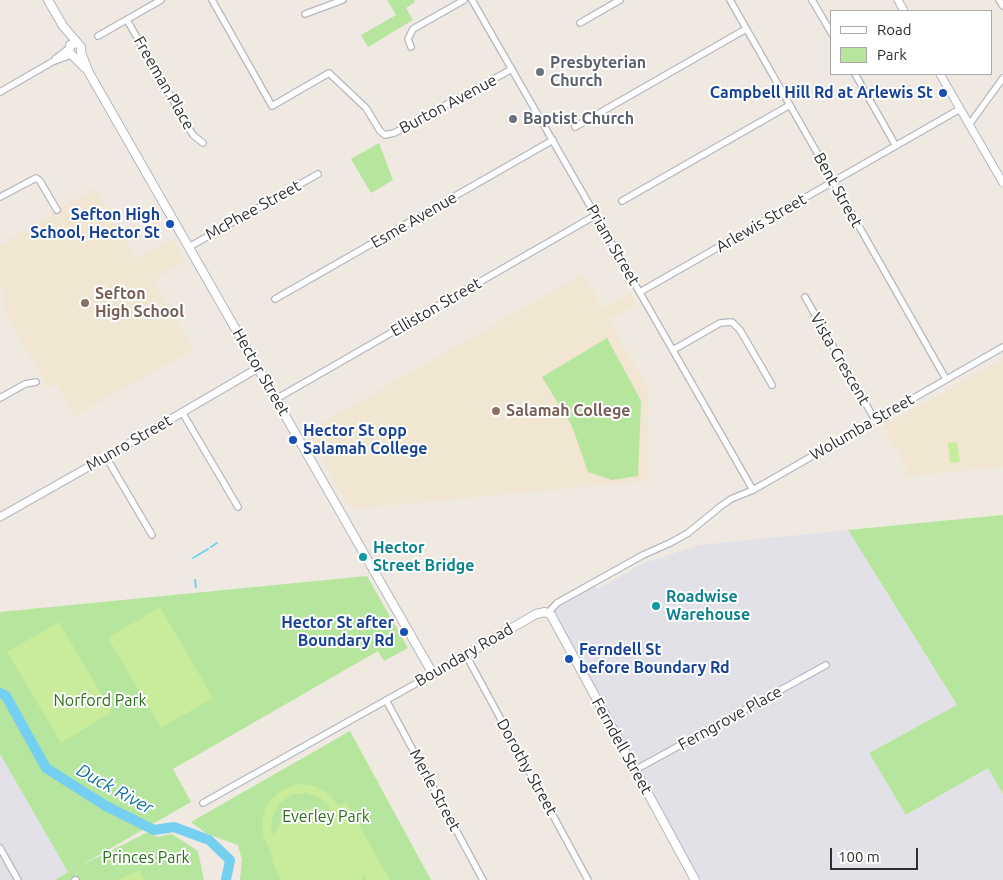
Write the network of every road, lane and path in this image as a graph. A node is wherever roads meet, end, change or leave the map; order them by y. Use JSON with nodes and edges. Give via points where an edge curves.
{"nodes":[{"id":1,"x":48,"y":0,"type":"edge"},
{"id":2,"x":161,"y":0,"type":"edge"},
{"id":3,"x":212,"y":0,"type":"edge"},
{"id":4,"x":343,"y":0,"type":"edge"},
{"id":5,"x":464,"y":0,"type":"edge"},
{"id":6,"x":472,"y":0,"type":"edge"},
{"id":7,"x":620,"y":0,"type":"edge"},
{"id":8,"x":730,"y":0,"type":"edge"},
{"id":9,"x":812,"y":0,"type":"edge"},
{"id":10,"x":999,"y":0,"type":"edge"},
{"id":11,"x":1003,"y":6,"type":"edge"},
{"id":12,"x":305,"y":14,"type":"dead end"},
{"id":13,"x":127,"y":20,"type":"junction"},
{"id":14,"x":580,"y":23,"type":"dead end"},
{"id":15,"x":746,"y":28,"type":"junction"},
{"id":16,"x":830,"y":31,"type":"edge"},
{"id":17,"x":98,"y":36,"type":"dead end"},
{"id":18,"x":411,"y":47,"type":"dead end"},
{"id":19,"x":73,"y":50,"type":"junction"},
{"id":20,"x":512,"y":69,"type":"junction"},
{"id":21,"x":856,"y":75,"type":"edge"},
{"id":22,"x":941,"y":75,"type":"edge"},
{"id":23,"x":1003,"y":78,"type":"edge"},
{"id":24,"x":0,"y":92,"type":"edge"},
{"id":25,"x":790,"y":105,"type":"junction"},
{"id":26,"x":960,"y":109,"type":"junction"},
{"id":27,"x":969,"y":125,"type":"junction"},
{"id":28,"x":575,"y":126,"type":"dead end"},
{"id":29,"x":553,"y":140,"type":"junction"},
{"id":30,"x":203,"y":143,"type":"dead end"},
{"id":31,"x":896,"y":146,"type":"junction"},
{"id":32,"x":318,"y":174,"type":"dead end"},
{"id":33,"x":834,"y":182,"type":"junction"},
{"id":34,"x":1003,"y":183,"type":"edge"},
{"id":35,"x":0,"y":197,"type":"edge"},
{"id":36,"x":622,"y":201,"type":"dead end"},
{"id":37,"x":57,"y":210,"type":"dead end"},
{"id":38,"x":596,"y":215,"type":"junction"},
{"id":39,"x":189,"y":247,"type":"junction"},
{"id":40,"x":640,"y":292,"type":"junction"},
{"id":41,"x":805,"y":297,"type":"dead end"},
{"id":42,"x":275,"y":299,"type":"dead end"},
{"id":43,"x":1003,"y":347,"type":"edge"},
{"id":44,"x":673,"y":350,"type":"junction"},
{"id":45,"x":258,"y":368,"type":"junction"},
{"id":46,"x":946,"y":380,"type":"junction"},
{"id":47,"x":36,"y":382,"type":"dead end"},
{"id":48,"x":772,"y":385,"type":"dead end"},
{"id":49,"x":0,"y":398,"type":"edge"},
{"id":50,"x":276,"y":399,"type":"junction"},
{"id":51,"x":182,"y":412,"type":"junction"},
{"id":52,"x":875,"y":420,"type":"junction"},
{"id":53,"x":106,"y":457,"type":"junction"},
{"id":54,"x":753,"y":490,"type":"junction"},
{"id":55,"x":720,"y":506,"type":"joint"},
{"id":56,"x":238,"y":507,"type":"dead end"},
{"id":57,"x":0,"y":517,"type":"edge"},
{"id":58,"x":152,"y":534,"type":"dead end"},
{"id":59,"x":548,"y":613,"type":"junction"},
{"id":60,"x":466,"y":655,"type":"junction"},
{"id":61,"x":826,"y":665,"type":"dead end"},
{"id":62,"x":434,"y":674,"type":"junction"},
{"id":63,"x":386,"y":700,"type":"junction"},
{"id":64,"x":635,"y":770,"type":"junction"},
{"id":65,"x":203,"y":804,"type":"dead end"},
{"id":66,"x":0,"y":848,"type":"edge"},
{"id":67,"x":18,"y":880,"type":"edge"},
{"id":68,"x":483,"y":880,"type":"edge"},
{"id":69,"x":588,"y":880,"type":"edge"},
{"id":70,"x":695,"y":880,"type":"edge"}],
"edges":[{"from":1,"to":19,"type":"main road","name":"Hector Street"},
{"from":2,"to":13,"type":"street"},
{"from":3,"to":20,"type":"street","name":"Burton Avenue","via":[[272,106],[329,72],[366,108],[380,132],[388,136]]},
{"from":4,"to":12,"type":"street"},
{"from":5,"to":18,"type":"street","via":[[413,29],[408,39]]},
{"from":6,"to":20,"type":"street","name":"Priam Street"},
{"from":7,"to":14,"type":"street"},
{"from":8,"to":15,"type":"street","name":"Bent Street"},
{"from":9,"to":16,"type":"street"},
{"from":10,"to":11,"type":"street"},
{"from":13,"to":17,"type":"street"},
{"from":13,"to":30,"type":"street","name":"Freeman Place","via":[[193,134]]},
{"from":15,"to":25,"type":"street","name":"Bent Street"},
{"from":15,"to":28,"type":"street"},
{"from":19,"to":24,"type":"street"},
{"from":19,"to":39,"type":"main road","name":"Hector Street"},
{"from":20,"to":29,"type":"street","name":"Priam Street"},
{"from":21,"to":31,"type":"street"},
{"from":22,"to":26,"type":"street"},
{"from":23,"to":27,"type":"street"},
{"from":25,"to":33,"type":"street","name":"Bent Street"},
{"from":25,"to":36,"type":"street"},
{"from":26,"to":27,"type":"street"},
{"from":26,"to":31,"type":"street","name":"Arlewis Street"},
{"from":27,"to":34,"type":"street"},
{"from":29,"to":38,"type":"street","name":"Priam Street"},
{"from":29,"to":42,"type":"street","name":"Esme Avenue"},
{"from":31,"to":33,"type":"street","name":"Arlewis Street"},
{"from":32,"to":39,"type":"street","name":"McPhee Street"},
{"from":33,"to":40,"type":"street","name":"Arlewis Street"},
{"from":33,"to":46,"type":"street","name":"Bent Street"},
{"from":35,"to":37,"type":"street","via":[[36,178]]},
{"from":38,"to":40,"type":"street","name":"Priam Street"},
{"from":38,"to":50,"type":"street","name":"Elliston Street"},
{"from":39,"to":45,"type":"main road","name":"Hector Street"},
{"from":40,"to":44,"type":"street","name":"Priam Street"},
{"from":41,"to":52,"type":"street","name":"Vista Crescent"},
{"from":43,"to":46,"type":"street","name":"Wolumba Street"},
{"from":44,"to":48,"type":"street","via":[[720,322],[732,322]]},
{"from":44,"to":54,"type":"street","name":"Priam Street"},
{"from":45,"to":50,"type":"main road","name":"Hector Street"},
{"from":45,"to":51,"type":"street","name":"Munro Street"},
{"from":46,"to":52,"type":"street","name":"Wolumba Street"},
{"from":47,"to":49,"type":"street","via":[[25,384]]},
{"from":50,"to":62,"type":"main road","name":"Hector Street"},
{"from":51,"to":53,"type":"street","name":"Munro Street"},
{"from":51,"to":56,"type":"street"},
{"from":52,"to":54,"type":"street","name":"Wolumba Street"},
{"from":53,"to":57,"type":"street","name":"Munro Street"},
{"from":53,"to":58,"type":"street"},
{"from":54,"to":55,"type":"street","name":"Wolumba Street"},
{"from":55,"to":59,"type":"street","name":"Boundary Road","via":[[688,533],[557,603]]},
{"from":59,"to":60,"type":"main road","name":"Boundary Road","via":[[536,614]]},
{"from":59,"to":64,"type":"main road","name":"Ferndell Street"},
{"from":60,"to":62,"type":"main road","name":"Boundary Road"},
{"from":60,"to":69,"type":"street","name":"Dorothy Street"},
{"from":61,"to":64,"type":"street","name":"Ferngrove Place"},
{"from":62,"to":63,"type":"street","name":"Boundary Road"},
{"from":63,"to":65,"type":"street","name":"Boundary Road"},
{"from":63,"to":68,"type":"street","name":"Merle Street"},
{"from":64,"to":70,"type":"main road","name":"Ferndell Street"},
{"from":66,"to":67,"type":"street"}]}
